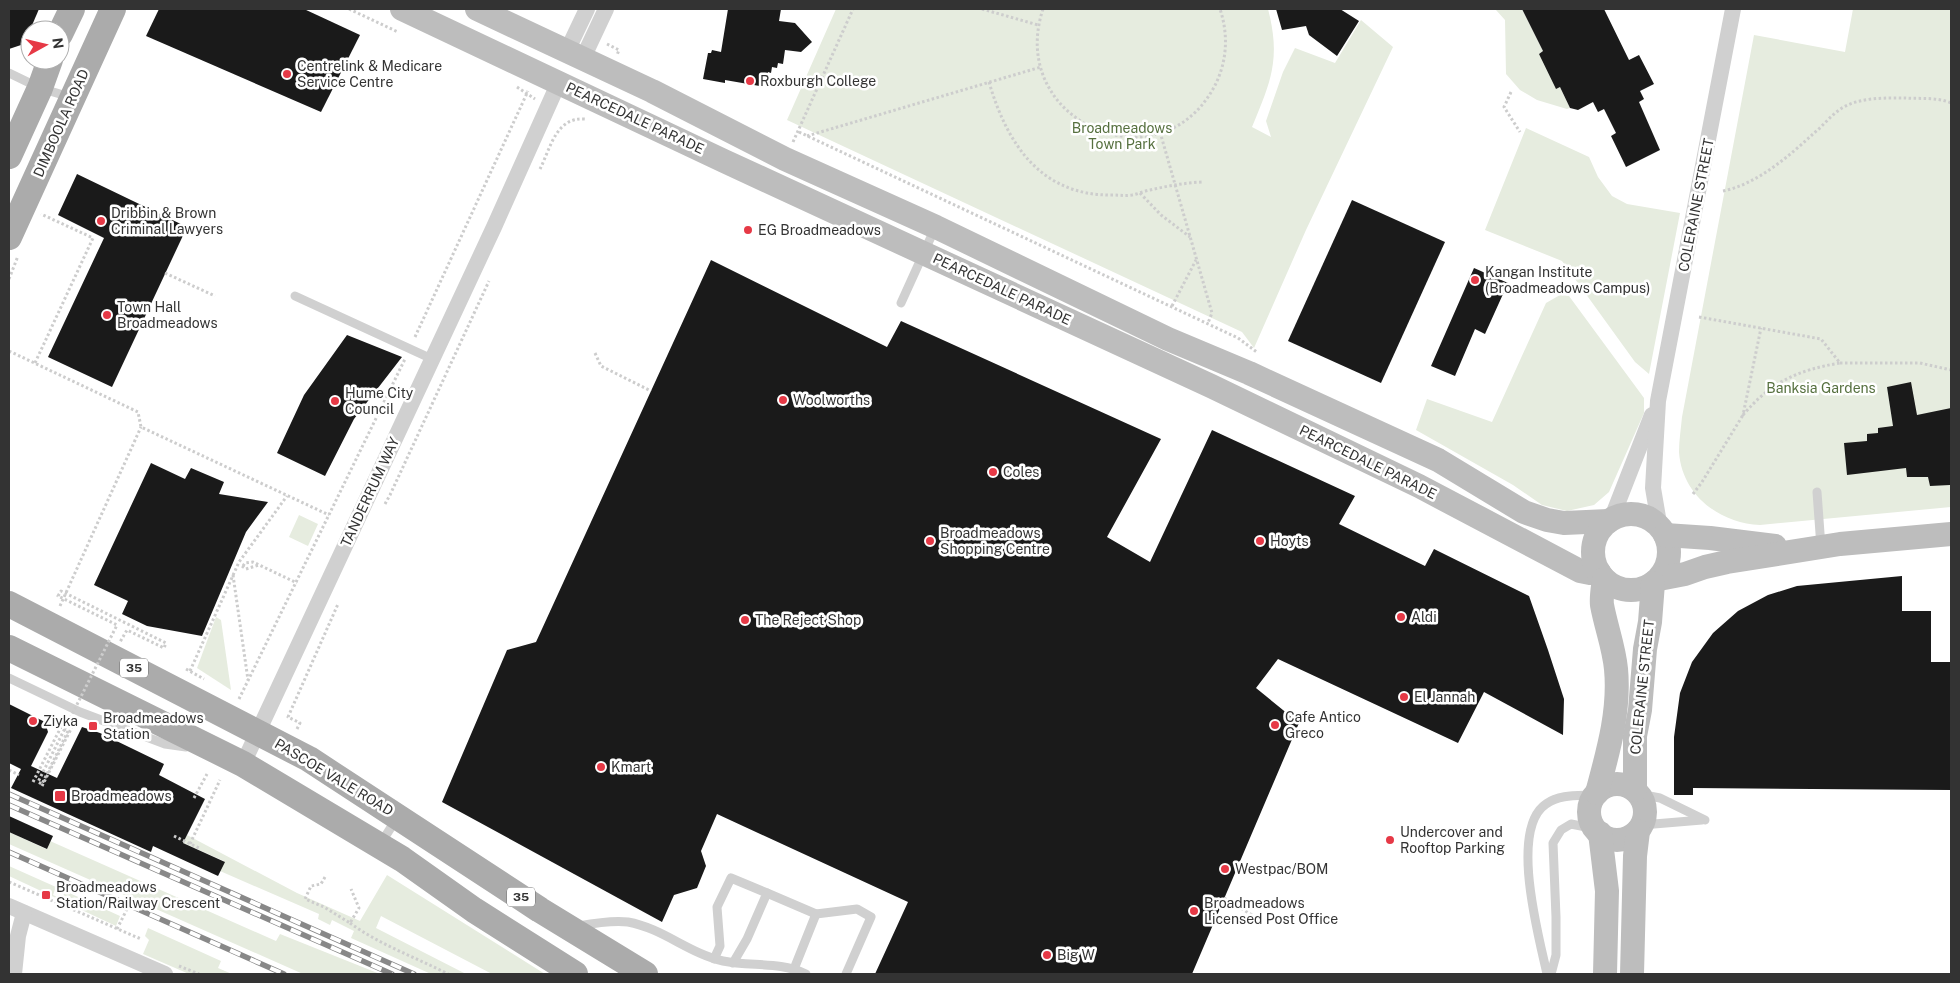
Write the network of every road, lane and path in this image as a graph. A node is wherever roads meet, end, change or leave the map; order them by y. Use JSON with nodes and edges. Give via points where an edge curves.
{"nodes":[{"id":1,"x":113,"y":9,"type":"edge"},
{"id":2,"x":402,"y":9,"type":"edge"},
{"id":3,"x":477,"y":9,"type":"edge"},
{"id":4,"x":587,"y":9,"type":"edge"},
{"id":5,"x":606,"y":9,"type":"edge"},
{"id":6,"x":853,"y":9,"type":"edge"},
{"id":7,"x":982,"y":9,"type":"edge"},
{"id":8,"x":1044,"y":9,"type":"edge"},
{"id":9,"x":1220,"y":9,"type":"edge"},
{"id":10,"x":1732,"y":9,"type":"edge"},
{"id":11,"x":1038,"y":25,"type":"junction"},
{"id":12,"x":581,"y":49,"type":"junction"},
{"id":13,"x":1041,"y":67,"type":"junction"},
{"id":14,"x":46,"y":70,"type":"edge"},
{"id":15,"x":610,"y":71,"type":"junction"},
{"id":16,"x":537,"y":72,"type":"junction"},
{"id":17,"x":9,"y":73,"type":"edge"},
{"id":18,"x":559,"y":82,"type":"junction"},
{"id":19,"x":989,"y":82,"type":"junction"},
{"id":20,"x":40,"y":88,"type":"junction"},
{"id":21,"x":1511,"y":92,"type":"dead end"},
{"id":22,"x":73,"y":97,"type":"junction"},
{"id":23,"x":596,"y":100,"type":"junction"},
{"id":24,"x":1951,"y":102,"type":"edge"},
{"id":25,"x":799,"y":132,"type":"junction"},
{"id":26,"x":1160,"y":132,"type":"junction"},
{"id":27,"x":1520,"y":132,"type":"dead end"},
{"id":28,"x":807,"y":136,"type":"junction"},
{"id":29,"x":9,"y":156,"type":"edge"},
{"id":30,"x":786,"y":159,"type":"junction"},
{"id":31,"x":537,"y":176,"type":"dead end"},
{"id":32,"x":1202,"y":182,"type":"dead end"},
{"id":33,"x":1175,"y":185,"type":"junction"},
{"id":34,"x":1723,"y":191,"type":"dead end"},
{"id":35,"x":1140,"y":193,"type":"junction"},
{"id":36,"x":38,"y":212,"type":"dead end"},
{"id":37,"x":471,"y":216,"type":"junction"},
{"id":38,"x":494,"y":227,"type":"junction"},
{"id":39,"x":936,"y":228,"type":"junction"},
{"id":40,"x":9,"y":236,"type":"edge"},
{"id":41,"x":1190,"y":237,"type":"junction"},
{"id":42,"x":923,"y":253,"type":"junction"},
{"id":43,"x":1196,"y":260,"type":"junction"},
{"id":44,"x":165,"y":273,"type":"dead end"},
{"id":45,"x":490,"y":278,"type":"dead end"},
{"id":46,"x":215,"y":296,"type":"dead end"},
{"id":47,"x":295,"y":296,"type":"dead end"},
{"id":48,"x":901,"y":302,"type":"dead end"},
{"id":49,"x":1172,"y":306,"type":"junction"},
{"id":50,"x":1699,"y":316,"type":"dead end"},
{"id":51,"x":1208,"y":323,"type":"junction"},
{"id":52,"x":1761,"y":328,"type":"junction"},
{"id":53,"x":410,"y":349,"type":"junction"},
{"id":54,"x":9,"y":351,"type":"edge"},
{"id":55,"x":1258,"y":353,"type":"dead end"},
{"id":56,"x":595,"y":354,"type":"dead end"},
{"id":57,"x":432,"y":359,"type":"junction"},
{"id":58,"x":35,"y":363,"type":"junction"},
{"id":59,"x":1840,"y":363,"type":"junction"},
{"id":60,"x":1951,"y":370,"type":"edge"},
{"id":61,"x":651,"y":391,"type":"dead end"},
{"id":62,"x":1658,"y":401,"type":"junction"},
{"id":63,"x":1743,"y":415,"type":"junction"},
{"id":64,"x":141,"y":427,"type":"junction"},
{"id":65,"x":1817,"y":492,"type":"dead end"},
{"id":66,"x":1693,"y":494,"type":"dead end"},
{"id":67,"x":288,"y":496,"type":"junction"},
{"id":68,"x":381,"y":508,"type":"dead end"},
{"id":69,"x":329,"y":515,"type":"junction"},
{"id":70,"x":1610,"y":521,"type":"junction"},
{"id":71,"x":1662,"y":532,"type":"junction"},
{"id":72,"x":1951,"y":534,"type":"edge"},
{"id":73,"x":1827,"y":546,"type":"junction"},
{"id":74,"x":237,"y":566,"type":"junction"},
{"id":75,"x":233,"y":574,"type":"junction"},
{"id":76,"x":1601,"y":576,"type":"junction"},
{"id":77,"x":1656,"y":581,"type":"junction"},
{"id":78,"x":297,"y":583,"type":"junction"},
{"id":79,"x":341,"y":598,"type":"dead end"},
{"id":80,"x":9,"y":604,"type":"edge"},
{"id":81,"x":58,"y":608,"type":"dead end"},
{"id":82,"x":120,"y":642,"type":"dead end"},
{"id":83,"x":9,"y":648,"type":"edge"},
{"id":84,"x":190,"y":671,"type":"dead end"},
{"id":85,"x":9,"y":678,"type":"edge"},
{"id":86,"x":249,"y":681,"type":"junction"},
{"id":87,"x":231,"y":717,"type":"junction"},
{"id":88,"x":74,"y":722,"type":"dead end"},
{"id":89,"x":65,"y":729,"type":"junction"},
{"id":90,"x":259,"y":732,"type":"junction"},
{"id":91,"x":288,"y":747,"type":"junction"},
{"id":92,"x":210,"y":762,"type":"junction"},
{"id":93,"x":243,"y":764,"type":"junction"},
{"id":94,"x":9,"y":770,"type":"edge"},
{"id":95,"x":19,"y":775,"type":"dead end"},
{"id":96,"x":220,"y":780,"type":"dead end"},
{"id":97,"x":33,"y":782,"type":"dead end"},
{"id":98,"x":42,"y":786,"type":"dead end"},
{"id":99,"x":1637,"y":792,"type":"junction"},
{"id":100,"x":1596,"y":794,"type":"junction"},
{"id":101,"x":194,"y":798,"type":"dead end"},
{"id":102,"x":398,"y":816,"type":"junction"},
{"id":103,"x":1640,"y":828,"type":"junction"},
{"id":104,"x":1598,"y":831,"type":"junction"},
{"id":105,"x":174,"y":836,"type":"dead end"},
{"id":106,"x":190,"y":844,"type":"junction"},
{"id":107,"x":379,"y":845,"type":"junction"},
{"id":108,"x":201,"y":849,"type":"dead end"},
{"id":109,"x":325,"y":877,"type":"dead end"},
{"id":110,"x":9,"y":882,"type":"edge"},
{"id":111,"x":351,"y":889,"type":"dead end"},
{"id":112,"x":767,"y":893,"type":"junction"},
{"id":113,"x":1224,"y":898,"type":"dead end"},
{"id":114,"x":9,"y":906,"type":"edge"},
{"id":115,"x":127,"y":909,"type":"dead end"},
{"id":116,"x":24,"y":913,"type":"junction"},
{"id":117,"x":816,"y":914,"type":"junction"},
{"id":118,"x":1257,"y":918,"type":"dead end"},
{"id":119,"x":350,"y":924,"type":"junction"},
{"id":120,"x":568,"y":928,"type":"junction"},
{"id":121,"x":118,"y":929,"type":"junction"},
{"id":122,"x":141,"y":939,"type":"dead end"},
{"id":123,"x":714,"y":959,"type":"junction"},
{"id":124,"x":733,"y":963,"type":"junction"},
{"id":125,"x":794,"y":968,"type":"junction"},
{"id":126,"x":14,"y":974,"type":"edge"},
{"id":127,"x":165,"y":974,"type":"edge"},
{"id":128,"x":448,"y":974,"type":"edge"},
{"id":129,"x":575,"y":974,"type":"edge"},
{"id":130,"x":645,"y":974,"type":"edge"},
{"id":131,"x":806,"y":974,"type":"edge"},
{"id":132,"x":846,"y":974,"type":"edge"},
{"id":133,"x":1547,"y":974,"type":"edge"},
{"id":134,"x":1551,"y":974,"type":"edge"},
{"id":135,"x":1604,"y":974,"type":"edge"},
{"id":136,"x":1632,"y":974,"type":"edge"}],
"edges":[{"from":1,"to":22,"type":"main road","name":"DIMBOOLA ROAD"},
{"from":2,"to":16,"type":"street","name":"PEARCEDALE PARADE"},
{"from":3,"to":12,"type":"street","name":"PEARCEDALE PARADE"},
{"from":4,"to":12,"type":"street","name":"TANDERRUM WAY"},
{"from":5,"to":12,"type":"street","name":"TANDERRUM WAY"},
{"from":6,"to":25,"type":"path"},
{"from":7,"to":11,"type":"path"},
{"from":8,"to":11,"type":"path"},
{"from":9,"to":26,"type":"path","via":[[1225,25],[1226,52],[1220,78],[1206,100],[1187,119]]},
{"from":10,"to":62,"type":"street","name":"COLERAINE STREET"},
{"from":11,"to":13,"type":"path"},
{"from":12,"to":15,"type":"street","name":"PEARCEDALE PARADE"},
{"from":12,"to":15,"type":"path","via":[[619,50]]},
{"from":12,"to":18,"type":"street","name":"TANDERRUM WAY"},
{"from":13,"to":19,"type":"path"},
{"from":13,"to":26,"type":"path","via":[[1051,92],[1062,106],[1089,127],[1122,136]]},
{"from":14,"to":20,"type":"main road"},
{"from":15,"to":30,"type":"street","name":"PEARCEDALE PARADE"},
{"from":16,"to":18,"type":"street","name":"PEARCEDALE PARADE"},
{"from":16,"to":37,"type":"path"},
{"from":17,"to":20,"type":"lane"},
{"from":18,"to":23,"type":"street","name":"PEARCEDALE PARADE"},
{"from":18,"to":38,"type":"street","name":"TANDERRUM WAY"},
{"from":19,"to":28,"type":"path"},
{"from":19,"to":35,"type":"path","via":[[1014,143],[1044,175],[1082,193],[1104,196]]},
{"from":20,"to":22,"type":"lane"},
{"from":20,"to":29,"type":"main road"},
{"from":21,"to":27,"type":"path","via":[[1504,107]]},
{"from":22,"to":40,"type":"main road","name":"DIMBOOLA ROAD"},
{"from":23,"to":31,"type":"path","via":[[588,119],[574,118],[560,126]]},
{"from":23,"to":42,"type":"street","name":"PEARCEDALE PARADE"},
{"from":24,"to":34,"type":"path","via":[[1888,98],[1848,106],[1760,175]]},
{"from":25,"to":28,"type":"path"},
{"from":25,"to":30,"type":"path"},
{"from":26,"to":33,"type":"path"},
{"from":28,"to":49,"type":"path"},
{"from":30,"to":39,"type":"street","name":"PEARCEDALE PARADE"},
{"from":32,"to":33,"type":"path"},
{"from":33,"to":35,"type":"path"},
{"from":33,"to":41,"type":"path"},
{"from":35,"to":41,"type":"path"},
{"from":36,"to":58,"type":"path","via":[[93,238]]},
{"from":37,"to":38,"type":"path"},
{"from":37,"to":53,"type":"path"},
{"from":38,"to":57,"type":"street","name":"TANDERRUM WAY"},
{"from":39,"to":42,"type":"lane"},
{"from":39,"to":70,"type":"street","name":"PEARCEDALE PARADE","via":[[1168,339],[1438,460],[1524,512],[1564,523]]},
{"from":41,"to":43,"type":"path"},
{"from":42,"to":48,"type":"lane"},
{"from":42,"to":76,"type":"street","name":"PEARCEDALE PARADE","via":[[1410,482],[1580,571]]},
{"from":43,"to":49,"type":"path"},
{"from":43,"to":51,"type":"path","via":[[1212,313]]},
{"from":44,"to":46,"type":"path"},
{"from":45,"to":68,"type":"path"},
{"from":47,"to":53,"type":"lane"},
{"from":49,"to":51,"type":"path"},
{"from":50,"to":52,"type":"path"},
{"from":51,"to":55,"type":"path","via":[[1238,338]]},
{"from":52,"to":59,"type":"path","via":[[1821,339]]},
{"from":52,"to":63,"type":"path"},
{"from":53,"to":57,"type":"lane"},
{"from":53,"to":69,"type":"path"},
{"from":54,"to":58,"type":"path"},
{"from":56,"to":61,"type":"path","via":[[601,366]]},
{"from":57,"to":90,"type":"street","name":"TANDERRUM WAY"},
{"from":58,"to":64,"type":"path","via":[[138,412]]},
{"from":59,"to":60,"type":"path","via":[[1920,363]]},
{"from":59,"to":63,"type":"path","via":[[1805,370],[1786,378],[1756,399]]},
{"from":62,"to":70,"type":"street","name":"COLERAINE STREET"},
{"from":62,"to":71,"type":"street","name":"COLERAINE STREET","via":[[1653,488]]},
{"from":63,"to":66,"type":"path"},
{"from":64,"to":67,"type":"path"},
{"from":64,"to":81,"type":"path"},
{"from":65,"to":73,"type":"lane"},
{"from":67,"to":69,"type":"path"},
{"from":67,"to":74,"type":"path"},
{"from":69,"to":78,"type":"path"},
{"from":70,"to":71,"type":"street","via":[[1624,515],[1638,515],[1650,520]]},
{"from":70,"to":76,"type":"street","via":[[1594,543],[1593,553]]},
{"from":71,"to":73,"type":"street","via":[[1774,546]]},
{"from":71,"to":77,"type":"street","via":[[1669,558]]},
{"from":72,"to":73,"type":"street"},
{"from":73,"to":77,"type":"street","via":[[1728,562]]},
{"from":74,"to":75,"type":"path"},
{"from":74,"to":78,"type":"path","via":[[246,569],[258,566]]},
{"from":75,"to":84,"type":"path"},
{"from":75,"to":86,"type":"path"},
{"from":76,"to":77,"type":"street","via":[[1628,590],[1641,589]]},
{"from":76,"to":100,"type":"street","name":"COLERAINE STREET","via":[[1602,603],[1616,670],[1616,708],[1612,739]]},
{"from":77,"to":99,"type":"street","name":"COLERAINE STREET","via":[[1635,736]]},
{"from":78,"to":86,"type":"path"},
{"from":79,"to":91,"type":"path","via":[[288,717],[300,723]]},
{"from":80,"to":87,"type":"main road","name":"PASCOE VALE ROAD","number":"35"},
{"from":82,"to":89,"type":"path","bridge":true,"via":[[128,630],[164,648],[166,643],[61,591],[58,596],[117,625]]},
{"from":83,"to":92,"type":"main road"},
{"from":85,"to":92,"type":"lane","via":[[80,712]]},
{"from":86,"to":87,"type":"path"},
{"from":87,"to":90,"type":"main road","name":"PASCOE VALE ROAD","number":"35"},
{"from":88,"to":98,"type":"path"},
{"from":89,"to":89,"type":"path","bridge":true,"via":[[38,782],[42,784],[68,731]]},
{"from":89,"to":97,"type":"path","via":[[61,727]]},
{"from":90,"to":91,"type":"main road","name":"PASCOE VALE ROAD","number":"35"},
{"from":90,"to":93,"type":"street","name":"TANDERRUM WAY"},
{"from":91,"to":102,"type":"main road","name":"PASCOE VALE ROAD","number":"35"},
{"from":92,"to":93,"type":"main road"},
{"from":92,"to":101,"type":"path"},
{"from":93,"to":107,"type":"main road"},
{"from":94,"to":95,"type":"path"},
{"from":96,"to":106,"type":"path"},
{"from":99,"to":100,"type":"street","via":[[1628,786],[1611,784]]},
{"from":99,"to":103,"type":"street","via":[[1645,810]]},
{"from":99,"to":103,"type":"lane","via":[[1660,798],[1705,820]]},
{"from":100,"to":104,"type":"street","via":[[1591,802],[1590,816]]},
{"from":100,"to":133,"type":"lane","via":[[1568,796],[1549,802],[1540,809],[1531,827],[1530,891]]},
{"from":102,"to":107,"type":"lane"},
{"from":102,"to":120,"type":"main road","name":"PASCOE VALE ROAD","number":"35"},
{"from":103,"to":104,"type":"street","via":[[1623,839],[1607,838]]},
{"from":103,"to":136,"type":"street","via":[[1635,856]]},
{"from":104,"to":134,"type":"lane","via":[[1571,824],[1561,830],[1553,843],[1556,955]]},
{"from":104,"to":135,"type":"street","via":[[1607,891]]},
{"from":105,"to":106,"type":"path"},
{"from":106,"to":108,"type":"path"},
{"from":107,"to":129,"type":"main road"},
{"from":109,"to":119,"type":"path","via":[[321,884],[310,886],[304,899]]},
{"from":110,"to":121,"type":"path"},
{"from":111,"to":119,"type":"path","via":[[359,908]]},
{"from":112,"to":117,"type":"lane"},
{"from":112,"to":123,"type":"lane","via":[[731,878],[717,908],[720,946]]},
{"from":112,"to":124,"type":"lane"},
{"from":113,"to":118,"type":"path"},
{"from":114,"to":116,"type":"street"},
{"from":115,"to":121,"type":"path"},
{"from":116,"to":126,"type":"street"},
{"from":116,"to":127,"type":"street"},
{"from":117,"to":125,"type":"lane"},
{"from":117,"to":132,"type":"lane","via":[[857,909],[871,917]]},
{"from":119,"to":128,"type":"path","via":[[386,946]]},
{"from":120,"to":123,"type":"lane","via":[[628,922]]},
{"from":120,"to":130,"type":"main road","name":"PASCOE VALE ROAD","number":"35"},
{"from":121,"to":122,"type":"path"},
{"from":123,"to":124,"type":"lane"},
{"from":124,"to":125,"type":"lane"},
{"from":125,"to":131,"type":"lane"}]}
